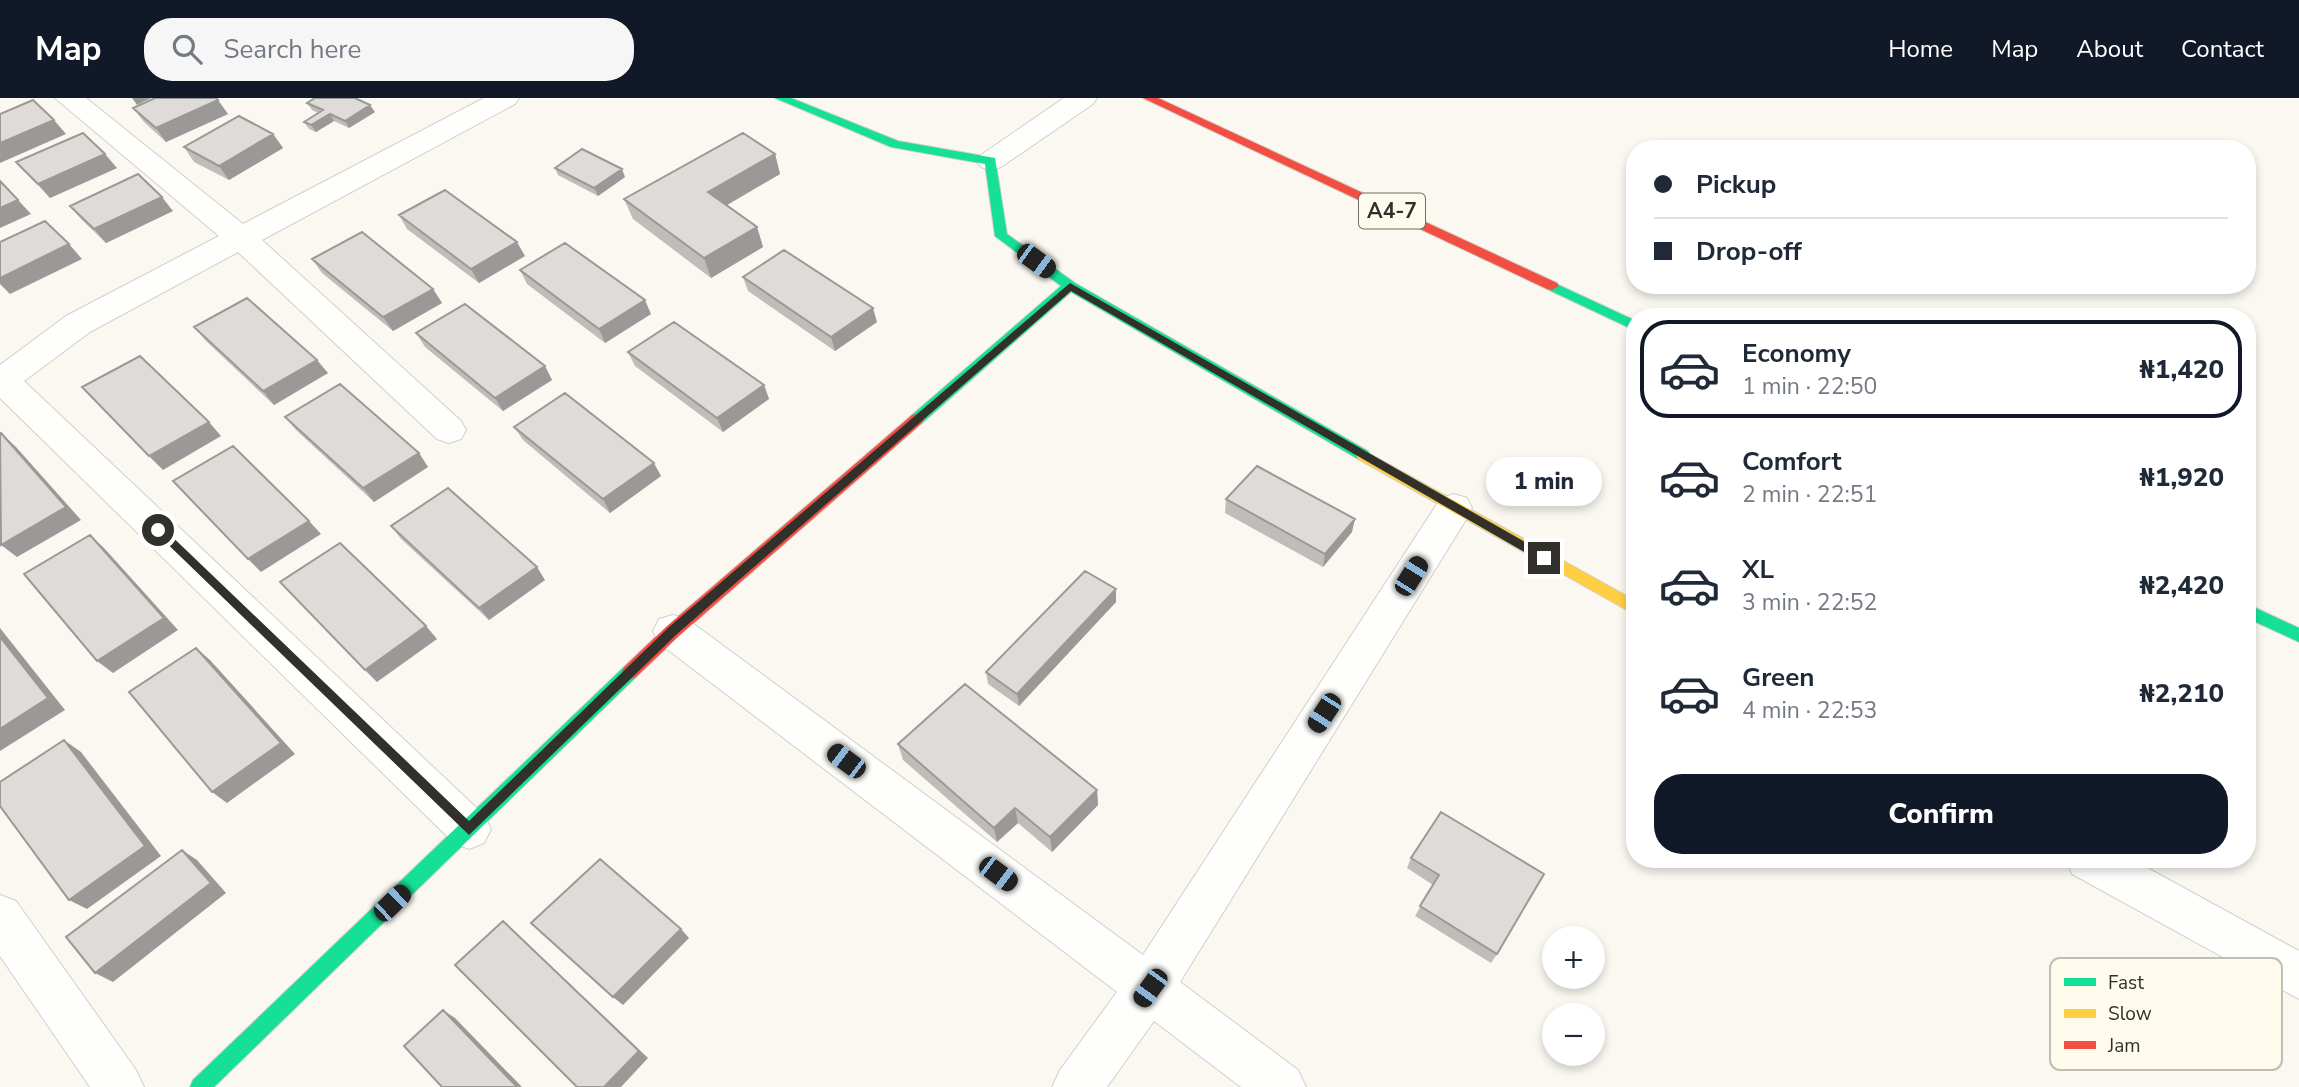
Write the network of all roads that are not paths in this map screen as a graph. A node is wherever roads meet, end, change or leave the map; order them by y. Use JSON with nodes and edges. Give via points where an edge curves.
{"nodes":[{"id":1,"x":69,"y":98,"type":"edge"},
{"id":2,"x":505,"y":98,"type":"edge"},
{"id":3,"x":781,"y":98,"type":"edge"},
{"id":4,"x":1083,"y":98,"type":"edge"},
{"id":5,"x":1149,"y":98,"type":"edge"},
{"id":6,"x":991,"y":161,"type":"junction"},
{"id":7,"x":241,"y":238,"type":"junction"},
{"id":8,"x":1070,"y":286,"type":"junction"},
{"id":9,"x":1626,"y":320,"type":"edge"},
{"id":10,"x":1,"y":382,"type":"edge"},
{"id":11,"x":449,"y":430,"type":"dead end"},
{"id":12,"x":1454,"y":508,"type":"junction"},
{"id":13,"x":1626,"y":604,"type":"edge"},
{"id":14,"x":2256,"y":615,"type":"edge"},
{"id":15,"x":673,"y":631,"type":"junction"},
{"id":16,"x":2299,"y":635,"type":"edge"},
{"id":17,"x":469,"y":830,"type":"junction"},
{"id":18,"x":2104,"y":868,"type":"edge"},
{"id":19,"x":0,"y":917,"type":"edge"},
{"id":20,"x":2267,"y":958,"type":"edge"},
{"id":21,"x":2282,"y":967,"type":"edge"},
{"id":22,"x":2299,"y":976,"type":"edge"},
{"id":23,"x":1150,"y":988,"type":"junction"},
{"id":24,"x":118,"y":1087,"type":"edge"},
{"id":25,"x":200,"y":1087,"type":"edge"},
{"id":26,"x":1077,"y":1087,"type":"edge"},
{"id":27,"x":1281,"y":1087,"type":"edge"}],
"edges":[{"from":1,"to":7,"type":"street"},
{"from":2,"to":7,"type":"street"},
{"from":3,"to":6,"type":"main road","via":[[895,144]]},
{"from":4,"to":6,"type":"street"},
{"from":5,"to":9,"type":"main road","number":"A4-7"},
{"from":6,"to":8,"type":"main road","via":[[1001,236]]},
{"from":7,"to":10,"type":"street","via":[[78,324]]},
{"from":7,"to":11,"type":"street"},
{"from":8,"to":12,"type":"main road"},
{"from":8,"to":15,"type":"main road"},
{"from":10,"to":17,"type":"street"},
{"from":12,"to":13,"type":"main road"},
{"from":12,"to":23,"type":"street"},
{"from":14,"to":16,"type":"main road"},
{"from":15,"to":17,"type":"main road"},
{"from":15,"to":23,"type":"street"},
{"from":17,"to":25,"type":"main road"},
{"from":18,"to":20,"type":"street"},
{"from":19,"to":24,"type":"street"},
{"from":21,"to":22,"type":"street"},
{"from":23,"to":26,"type":"street"},
{"from":23,"to":27,"type":"street"}]}
